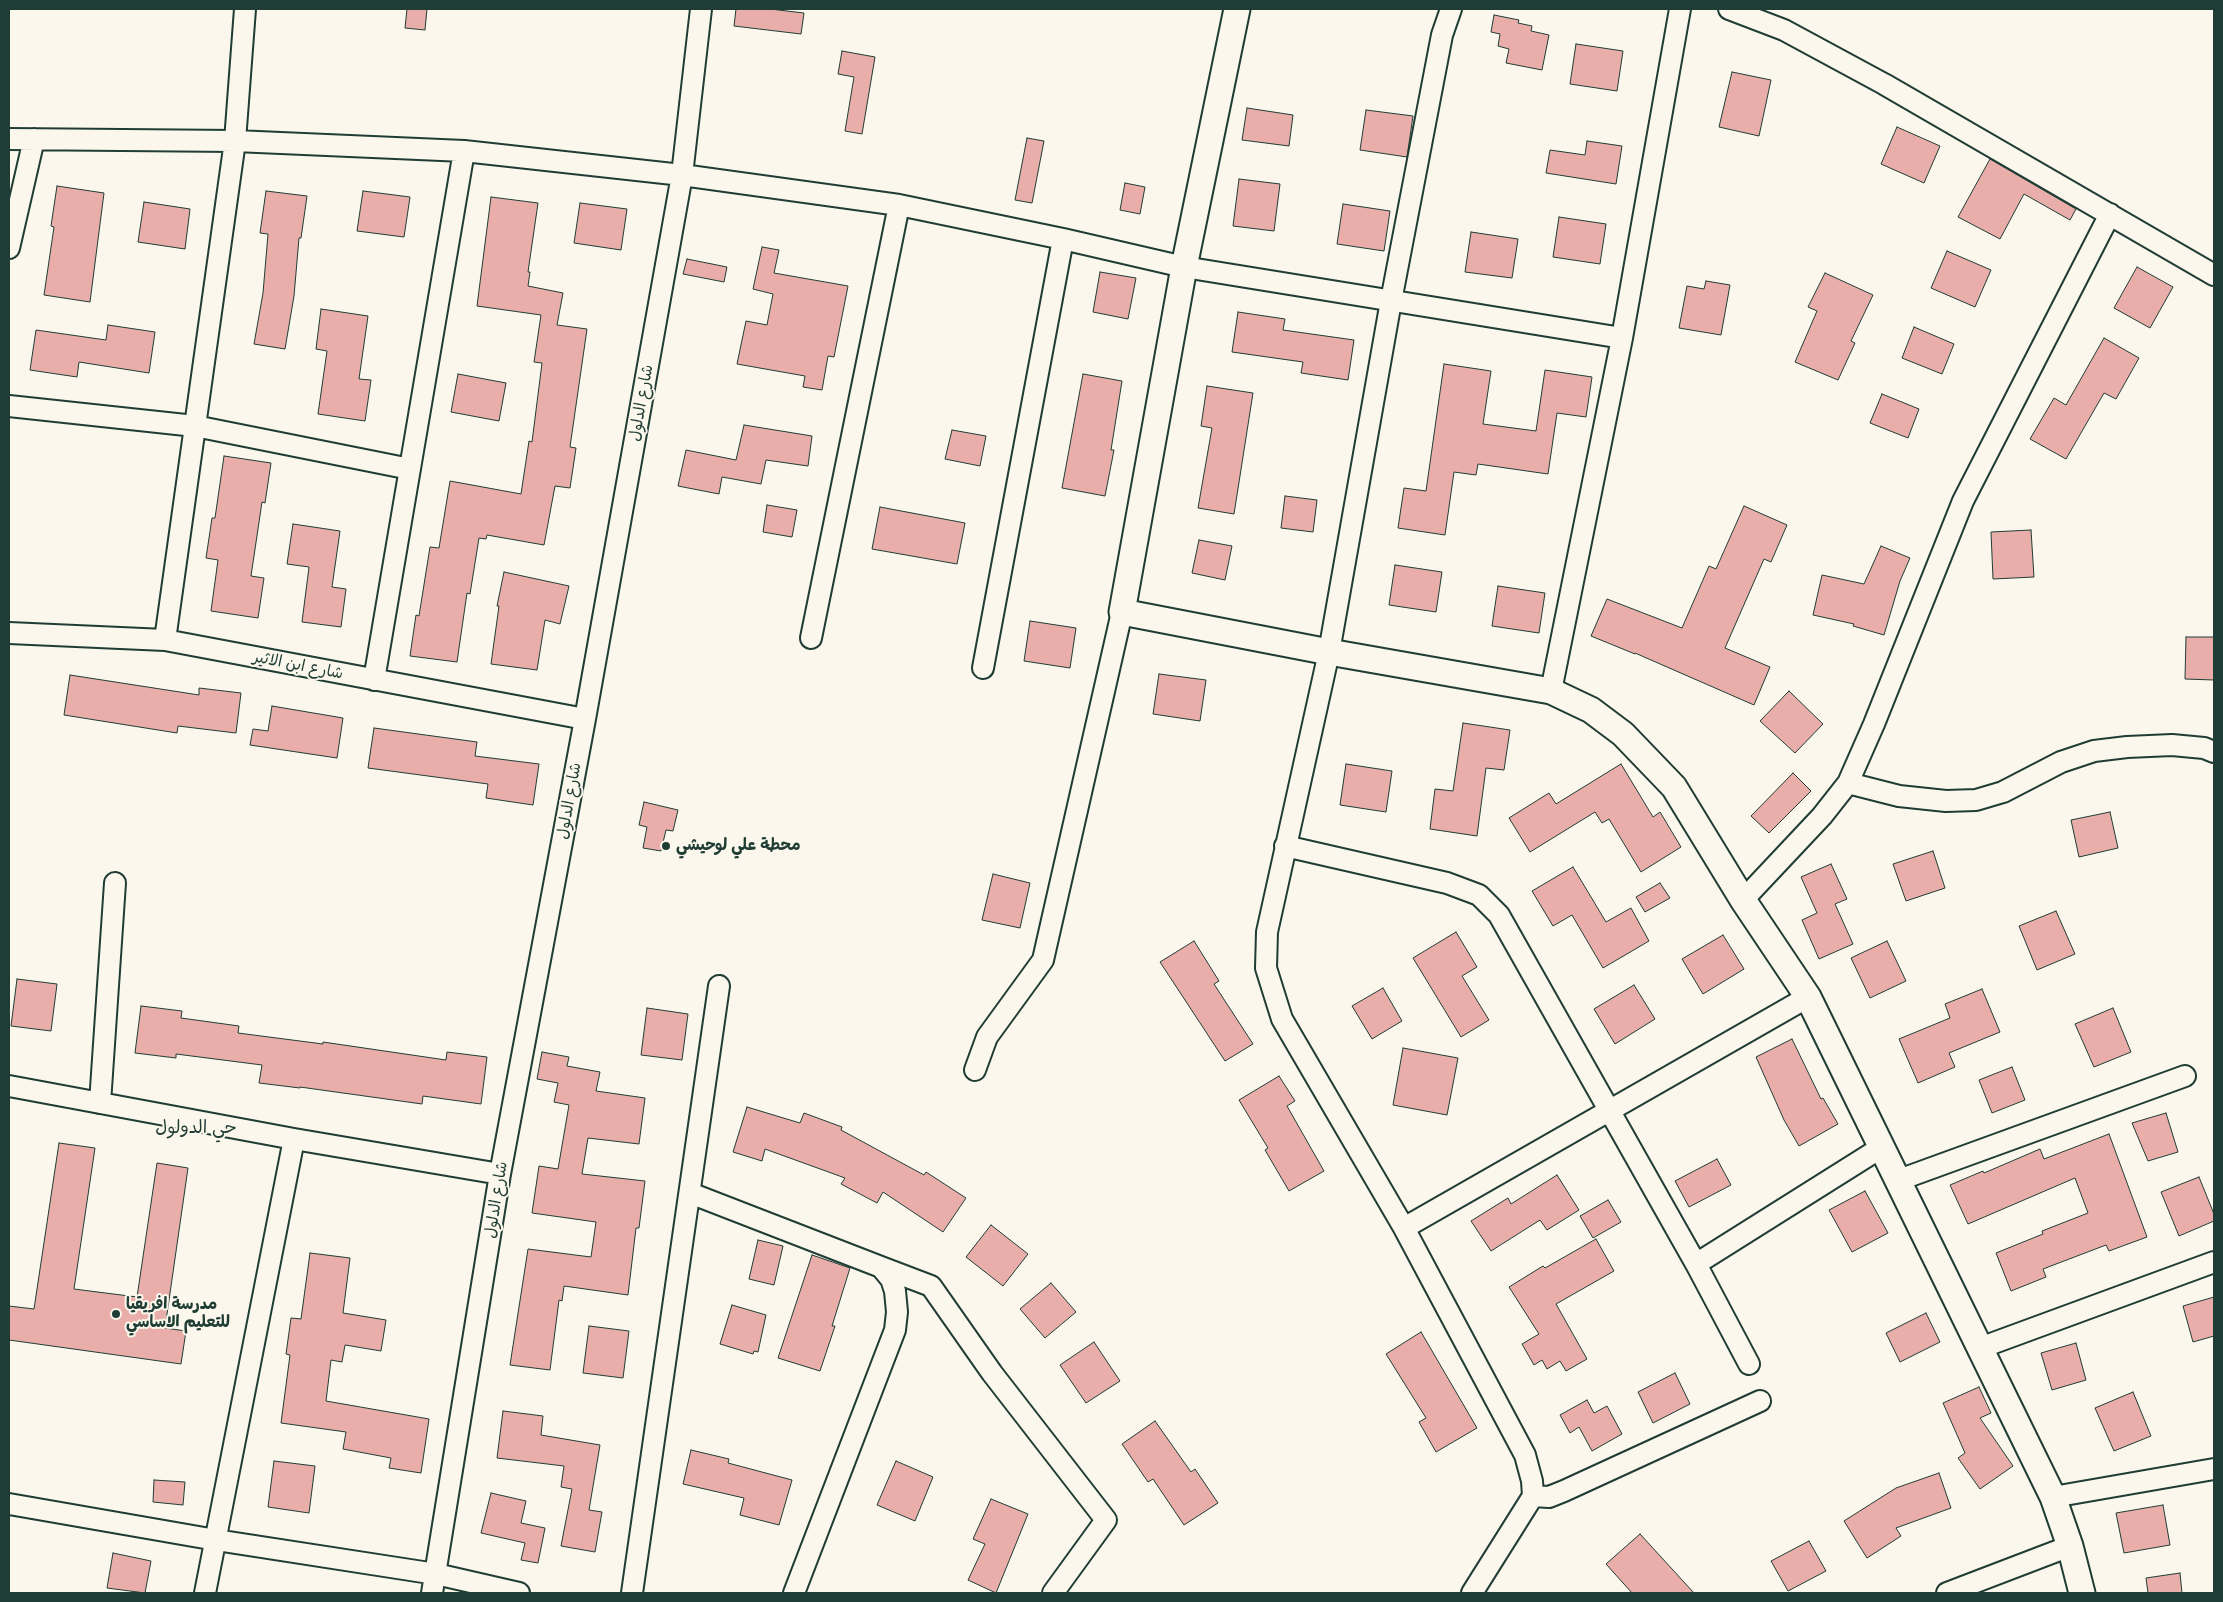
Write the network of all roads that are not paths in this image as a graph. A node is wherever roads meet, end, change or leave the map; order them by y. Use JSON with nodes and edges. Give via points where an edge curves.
{"nodes":[{"id":1,"x":245,"y":9,"type":"edge"},
{"id":2,"x":701,"y":9,"type":"edge"},
{"id":3,"x":1238,"y":9,"type":"edge"},
{"id":4,"x":1451,"y":9,"type":"edge"},
{"id":5,"x":1680,"y":9,"type":"edge"},
{"id":6,"x":1729,"y":9,"type":"edge"},
{"id":7,"x":9,"y":138,"type":"edge"},
{"id":8,"x":34,"y":139,"type":"junction"},
{"id":9,"x":235,"y":141,"type":"junction"},
{"id":10,"x":464,"y":151,"type":"junction"},
{"id":11,"x":682,"y":175,"type":"junction"},
{"id":12,"x":899,"y":205,"type":"junction"},
{"id":13,"x":2110,"y":214,"type":"junction"},
{"id":14,"x":1063,"y":238,"type":"junction"},
{"id":15,"x":9,"y":248,"type":"edge"},
{"id":16,"x":1184,"y":267,"type":"junction"},
{"id":17,"x":2214,"y":275,"type":"edge"},
{"id":18,"x":1391,"y":301,"type":"junction"},
{"id":19,"x":1622,"y":338,"type":"junction"},
{"id":20,"x":9,"y":406,"type":"edge"},
{"id":21,"x":195,"y":426,"type":"junction"},
{"id":22,"x":410,"y":469,"type":"junction"},
{"id":23,"x":1122,"y":612,"type":"junction"},
{"id":24,"x":9,"y":633,"type":"edge"},
{"id":25,"x":811,"y":638,"type":"dead end"},
{"id":26,"x":165,"y":640,"type":"junction"},
{"id":27,"x":1329,"y":652,"type":"junction"},
{"id":28,"x":983,"y":668,"type":"dead end"},
{"id":29,"x":374,"y":680,"type":"junction"},
{"id":30,"x":1551,"y":691,"type":"junction"},
{"id":31,"x":585,"y":719,"type":"junction"},
{"id":32,"x":2214,"y":752,"type":"edge"},
{"id":33,"x":1848,"y":783,"type":"junction"},
{"id":34,"x":1285,"y":846,"type":"junction"},
{"id":35,"x":115,"y":882,"type":"dead end"},
{"id":36,"x":1743,"y":900,"type":"junction"},
{"id":37,"x":719,"y":986,"type":"dead end"},
{"id":38,"x":1808,"y":997,"type":"junction"},
{"id":39,"x":975,"y":1070,"type":"dead end"},
{"id":40,"x":2185,"y":1076,"type":"dead end"},
{"id":41,"x":9,"y":1086,"type":"edge"},
{"id":42,"x":100,"y":1103,"type":"junction"},
{"id":43,"x":1610,"y":1109,"type":"junction"},
{"id":44,"x":294,"y":1139,"type":"junction"},
{"id":45,"x":1882,"y":1147,"type":"junction"},
{"id":46,"x":500,"y":1174,"type":"junction"},
{"id":47,"x":1899,"y":1180,"type":"junction"},
{"id":48,"x":690,"y":1193,"type":"junction"},
{"id":49,"x":1404,"y":1228,"type":"junction"},
{"id":50,"x":2214,"y":1262,"type":"edge"},
{"id":51,"x":1696,"y":1264,"type":"junction"},
{"id":52,"x":881,"y":1267,"type":"junction"},
{"id":53,"x":1980,"y":1348,"type":"junction"},
{"id":54,"x":1749,"y":1364,"type":"dead end"},
{"id":55,"x":1760,"y":1401,"type":"dead end"},
{"id":56,"x":2214,"y":1469,"type":"edge"},
{"id":57,"x":1533,"y":1496,"type":"junction"},
{"id":58,"x":2053,"y":1496,"type":"junction"},
{"id":59,"x":9,"y":1504,"type":"edge"},
{"id":60,"x":216,"y":1540,"type":"junction"},
{"id":61,"x":2070,"y":1546,"type":"junction"},
{"id":62,"x":436,"y":1574,"type":"junction"},
{"id":63,"x":205,"y":1593,"type":"edge"},
{"id":64,"x":432,"y":1593,"type":"edge"},
{"id":65,"x":519,"y":1593,"type":"edge"},
{"id":66,"x":632,"y":1593,"type":"edge"},
{"id":67,"x":794,"y":1593,"type":"edge"},
{"id":68,"x":1053,"y":1593,"type":"edge"},
{"id":69,"x":1472,"y":1593,"type":"edge"},
{"id":70,"x":1947,"y":1593,"type":"edge"},
{"id":71,"x":2082,"y":1593,"type":"edge"}],
"edges":[{"from":1,"to":9,"type":"street"},
{"from":2,"to":11,"type":"street","name":"شارع الدلول"},
{"from":3,"to":16,"type":"street"},
{"from":4,"to":18,"type":"street","via":[[1442,36]]},
{"from":5,"to":19,"type":"street"},
{"from":6,"to":13,"type":"street","via":[[1784,30]]},
{"from":7,"to":8,"type":"street"},
{"from":8,"to":9,"type":"street"},
{"from":8,"to":15,"type":"street"},
{"from":9,"to":10,"type":"street"},
{"from":9,"to":21,"type":"street"},
{"from":10,"to":11,"type":"street"},
{"from":10,"to":22,"type":"street"},
{"from":11,"to":12,"type":"street"},
{"from":11,"to":31,"type":"street","name":"شارع الدلول"},
{"from":12,"to":14,"type":"street"},
{"from":12,"to":25,"type":"street"},
{"from":13,"to":17,"type":"street"},
{"from":13,"to":33,"type":"street","via":[[1963,501]]},
{"from":14,"to":16,"type":"street"},
{"from":14,"to":28,"type":"street"},
{"from":16,"to":18,"type":"street"},
{"from":16,"to":23,"type":"street"},
{"from":18,"to":19,"type":"street"},
{"from":18,"to":27,"type":"street"},
{"from":19,"to":30,"type":"street"},
{"from":20,"to":21,"type":"street"},
{"from":21,"to":22,"type":"street"},
{"from":21,"to":26,"type":"street"},
{"from":22,"to":29,"type":"street"},
{"from":23,"to":27,"type":"street"},
{"from":23,"to":39,"type":"street","via":[[1043,960],[987,1037]]},
{"from":24,"to":26,"type":"street","name":"شارع ابن الاثير"},
{"from":26,"to":29,"type":"street","name":"شارع ابن الاثير"},
{"from":27,"to":30,"type":"street"},
{"from":27,"to":34,"type":"street"},
{"from":29,"to":31,"type":"street","name":"شارع ابن الاثير"},
{"from":30,"to":36,"type":"street","via":[[1592,710],[1624,734],[1674,787]]},
{"from":31,"to":46,"type":"street","name":"شارع الدلول"},
{"from":32,"to":33,"type":"street","via":[[2172,745],[2094,751],[2061,762],[2003,792],[1976,800],[1946,801],[1899,796]]},
{"from":33,"to":36,"type":"street","via":[[1822,816]]},
{"from":34,"to":43,"type":"street","via":[[1447,883],[1479,895],[1499,915]]},
{"from":34,"to":49,"type":"street","via":[[1267,932],[1266,968],[1282,1019]]},
{"from":35,"to":42,"type":"street"},
{"from":36,"to":38,"type":"street"},
{"from":37,"to":48,"type":"street"},
{"from":38,"to":43,"type":"street"},
{"from":38,"to":45,"type":"street"},
{"from":40,"to":47,"type":"street"},
{"from":41,"to":42,"type":"street"},
{"from":42,"to":44,"type":"street"},
{"from":43,"to":49,"type":"street"},
{"from":43,"to":51,"type":"street"},
{"from":44,"to":46,"type":"street"},
{"from":44,"to":60,"type":"street"},
{"from":45,"to":47,"type":"street"},
{"from":45,"to":51,"type":"street"},
{"from":46,"to":62,"type":"street","name":"شارع الدلول"},
{"from":47,"to":53,"type":"street"},
{"from":48,"to":52,"type":"street"},
{"from":48,"to":66,"type":"street"},
{"from":49,"to":57,"type":"street","via":[[1525,1456]]},
{"from":50,"to":53,"type":"street"},
{"from":51,"to":54,"type":"street"},
{"from":52,"to":67,"type":"street","via":[[891,1279],[895,1292],[895,1330]]},
{"from":52,"to":68,"type":"street","via":[[931,1286],[992,1373],[1106,1520]]},
{"from":53,"to":58,"type":"street"},
{"from":55,"to":57,"type":"street","via":[[1564,1492],[1549,1497]]},
{"from":56,"to":58,"type":"street"},
{"from":57,"to":69,"type":"street"},
{"from":58,"to":61,"type":"street"},
{"from":59,"to":60,"type":"street"},
{"from":60,"to":62,"type":"street"},
{"from":60,"to":63,"type":"street"},
{"from":61,"to":70,"type":"street"},
{"from":61,"to":71,"type":"street"},
{"from":62,"to":64,"type":"street","name":"شارع الدلول"},
{"from":62,"to":65,"type":"street"}]}
